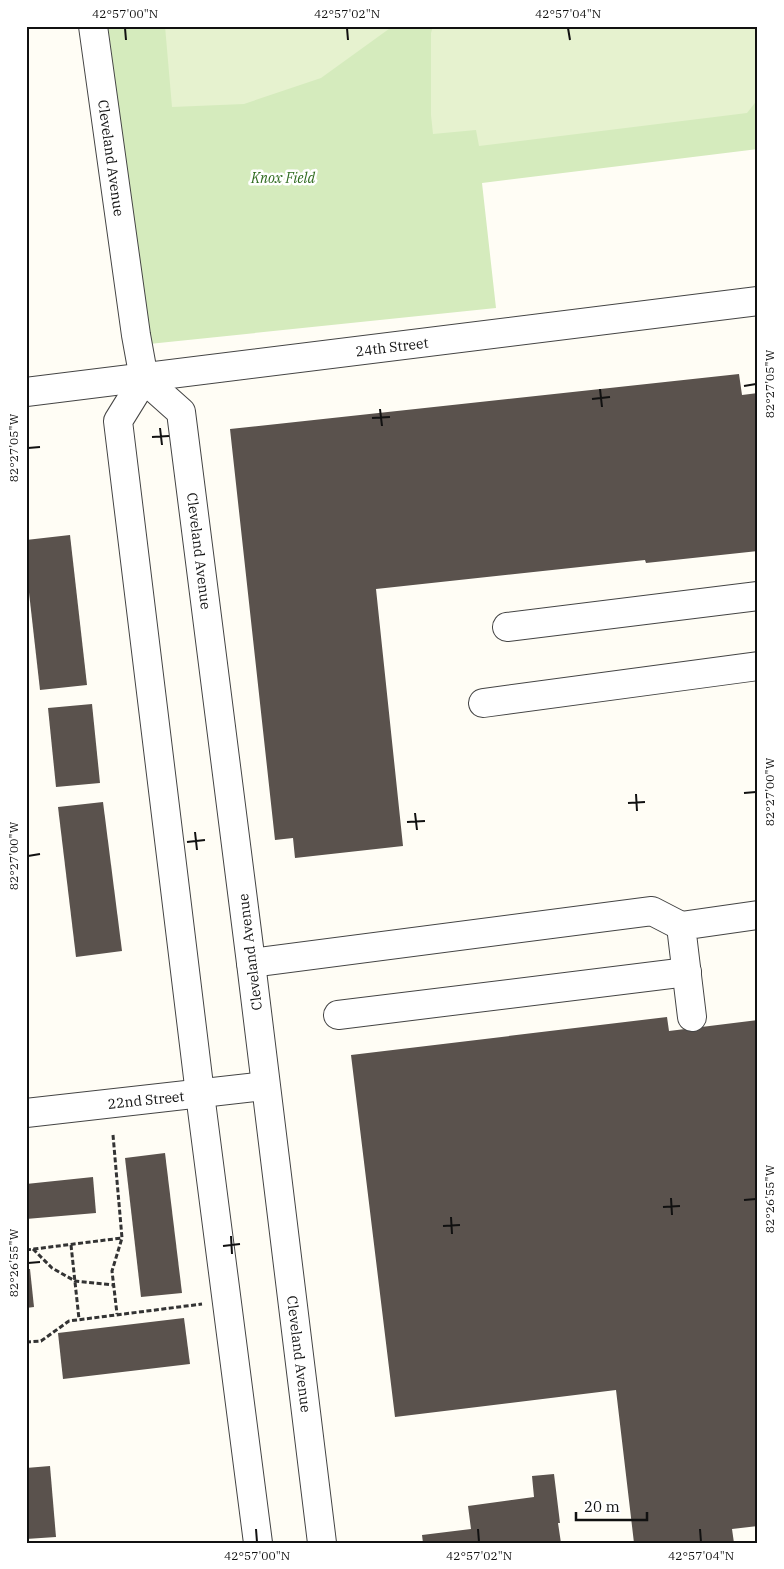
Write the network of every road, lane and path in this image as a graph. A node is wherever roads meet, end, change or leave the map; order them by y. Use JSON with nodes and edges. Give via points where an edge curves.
{"nodes":[{"id":1,"x":93,"y":26,"type":"edge"},
{"id":2,"x":758,"y":301,"type":"edge"},
{"id":3,"x":144,"y":378,"type":"junction"},
{"id":4,"x":26,"y":392,"type":"edge"},
{"id":5,"x":758,"y":596,"type":"edge"},
{"id":6,"x":507,"y":627,"type":"dead end"},
{"id":7,"x":758,"y":666,"type":"edge"},
{"id":8,"x":484,"y":703,"type":"dead end"},
{"id":9,"x":758,"y":915,"type":"edge"},
{"id":10,"x":681,"y":926,"type":"junction"},
{"id":11,"x":251,"y":963,"type":"junction"},
{"id":12,"x":687,"y":972,"type":"junction"},
{"id":13,"x":338,"y":1015,"type":"dead end"},
{"id":14,"x":692,"y":1017,"type":"dead end"},
{"id":15,"x":266,"y":1086,"type":"junction"},
{"id":16,"x":200,"y":1094,"type":"junction"},
{"id":17,"x":26,"y":1113,"type":"edge"},
{"id":18,"x":112,"y":1136,"type":"dead end"},
{"id":19,"x":122,"y":1238,"type":"junction"},
{"id":20,"x":71,"y":1245,"type":"junction"},
{"id":21,"x":34,"y":1249,"type":"junction"},
{"id":22,"x":26,"y":1250,"type":"edge"},
{"id":23,"x":75,"y":1281,"type":"junction"},
{"id":24,"x":114,"y":1286,"type":"junction"},
{"id":25,"x":210,"y":1303,"type":"dead end"},
{"id":26,"x":117,"y":1314,"type":"junction"},
{"id":27,"x":79,"y":1319,"type":"junction"},
{"id":28,"x":26,"y":1342,"type":"edge"},
{"id":29,"x":258,"y":1543,"type":"edge"},
{"id":30,"x":322,"y":1543,"type":"edge"}],
"edges":[{"from":1,"to":3,"type":"street","name":"Cleveland Avenue"},
{"from":2,"to":3,"type":"street","name":"24th Street"},
{"from":3,"to":4,"type":"street","name":"24th Street"},
{"from":3,"to":11,"type":"street","name":"Cleveland Avenue","via":[[181,412]]},
{"from":3,"to":16,"type":"street","via":[[118,421]]},
{"from":5,"to":6,"type":"street"},
{"from":7,"to":8,"type":"street"},
{"from":9,"to":10,"type":"street"},
{"from":10,"to":11,"type":"street","via":[[652,911]]},
{"from":10,"to":12,"type":"street"},
{"from":11,"to":15,"type":"street","name":"Cleveland Avenue"},
{"from":12,"to":13,"type":"street"},
{"from":12,"to":14,"type":"street"},
{"from":15,"to":16,"type":"street","name":"22nd Street"},
{"from":15,"to":30,"type":"street","name":"Cleveland Avenue"},
{"from":16,"to":17,"type":"street","name":"22nd Street"},
{"from":16,"to":29,"type":"street"},
{"from":18,"to":19,"type":"path"},
{"from":19,"to":20,"type":"path"},
{"from":19,"to":24,"type":"path","via":[[112,1271]]},
{"from":20,"to":21,"type":"path"},
{"from":20,"to":23,"type":"path"},
{"from":21,"to":22,"type":"path"},
{"from":21,"to":23,"type":"path","via":[[52,1268]]},
{"from":23,"to":24,"type":"path"},
{"from":23,"to":27,"type":"path"},
{"from":24,"to":26,"type":"path"},
{"from":25,"to":26,"type":"path"},
{"from":26,"to":27,"type":"path"},
{"from":27,"to":28,"type":"path","via":[[69,1320],[41,1341]]}]}
